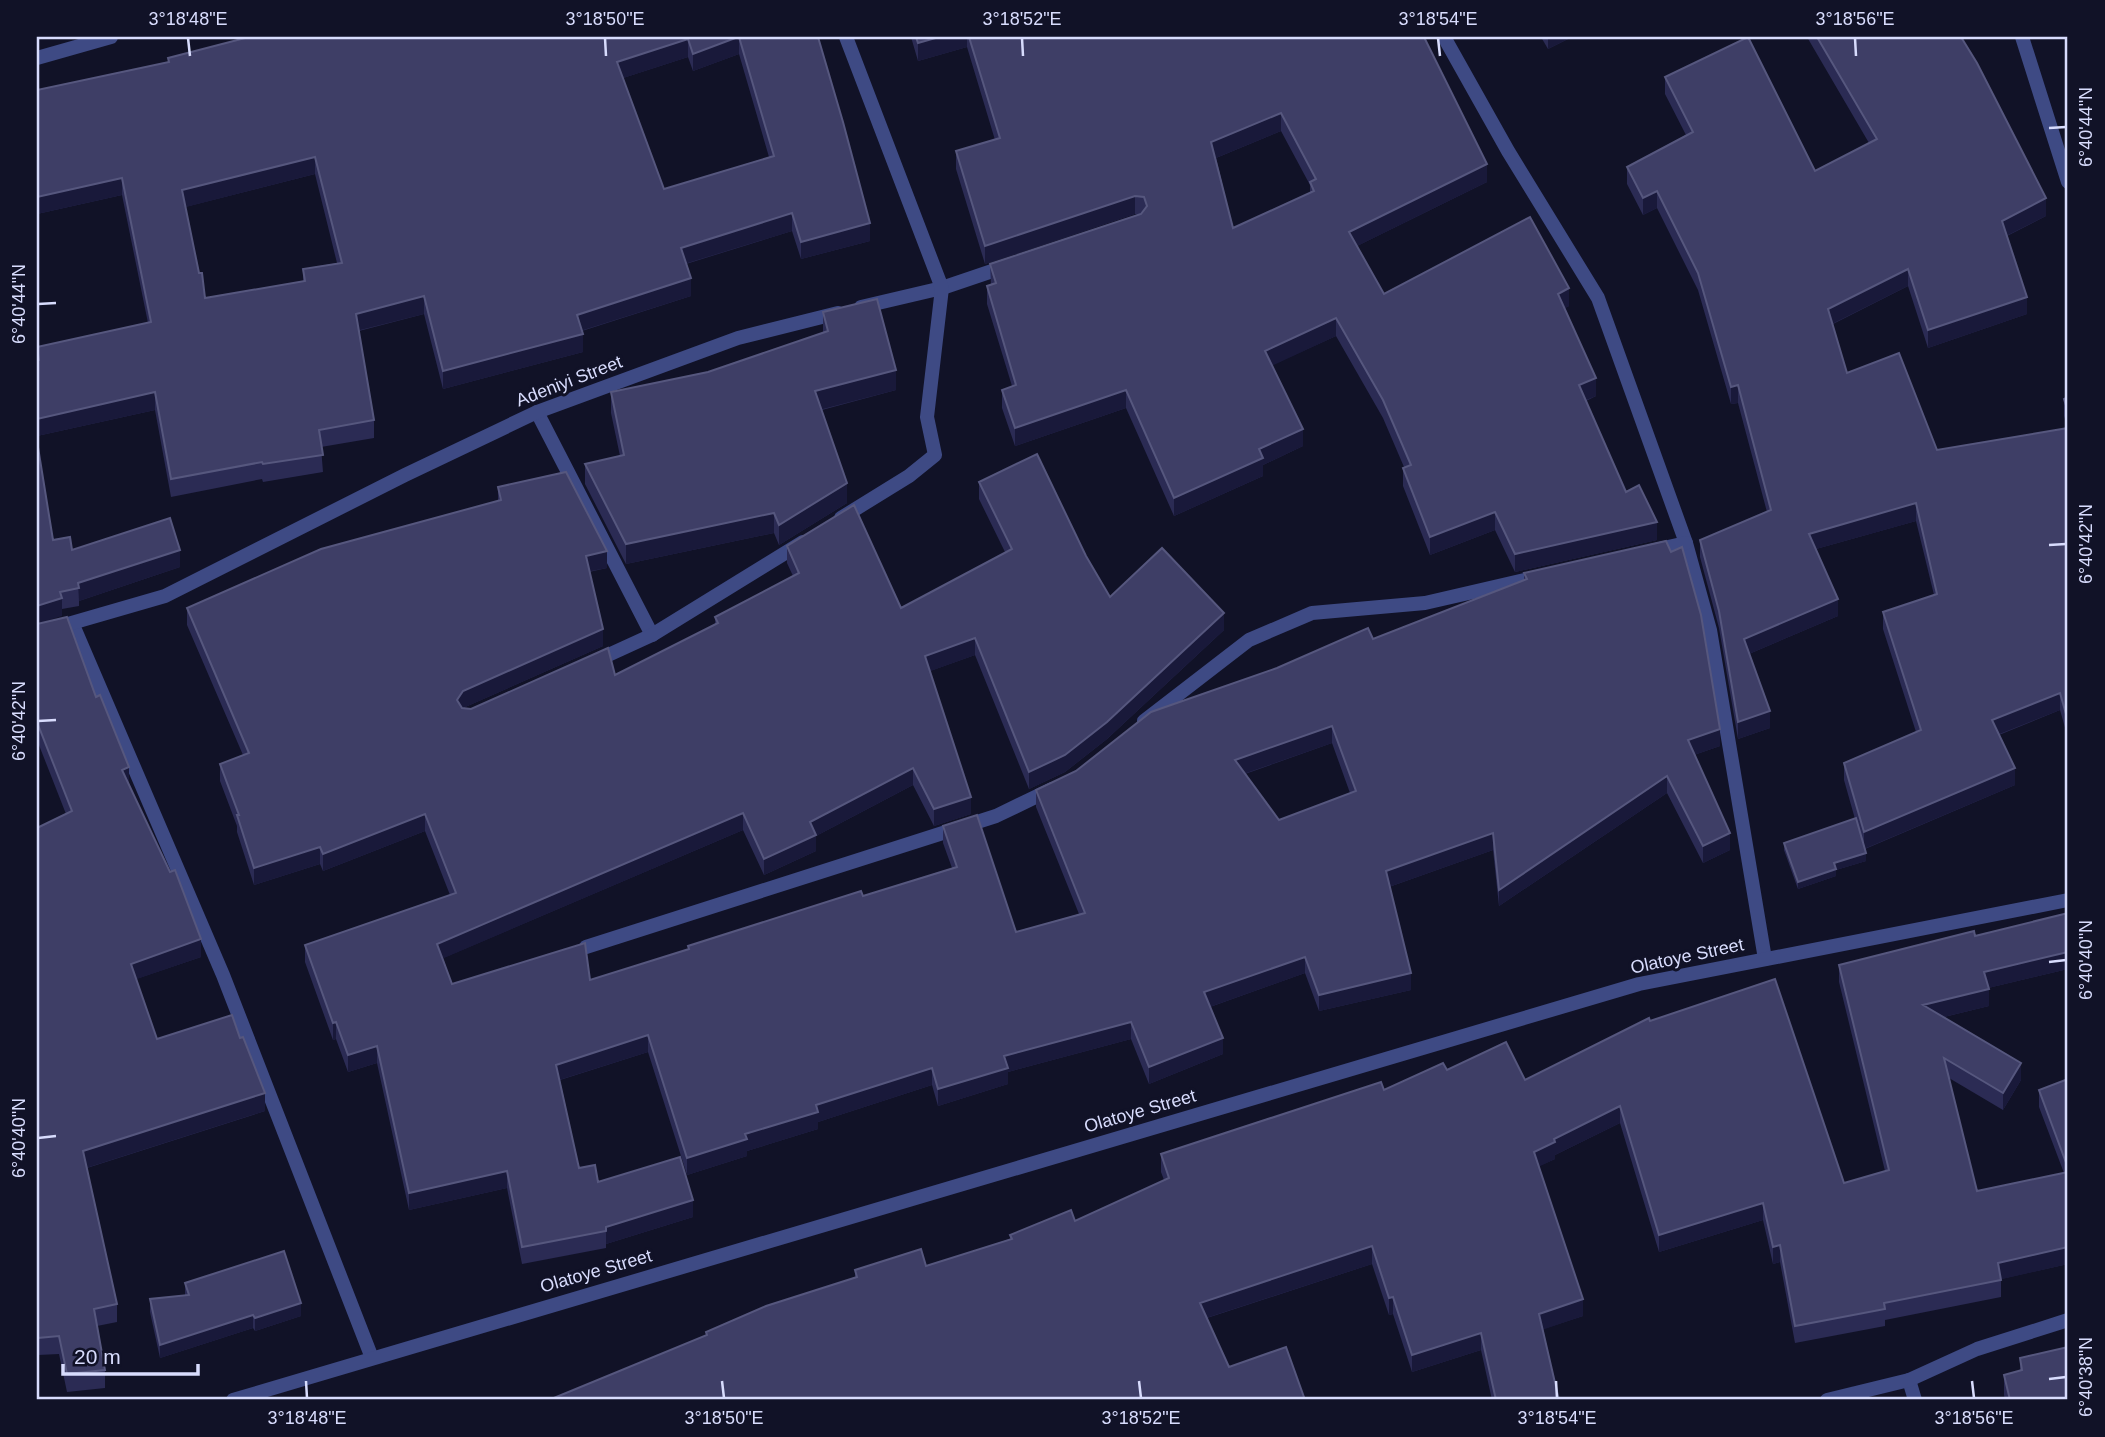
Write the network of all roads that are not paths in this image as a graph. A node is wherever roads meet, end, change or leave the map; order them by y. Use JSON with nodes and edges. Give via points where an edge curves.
{"nodes":[{"id":1,"x":111,"y":37,"type":"edge"},
{"id":2,"x":846,"y":37,"type":"edge"},
{"id":3,"x":1444,"y":37,"type":"edge"},
{"id":4,"x":2022,"y":37,"type":"edge"},
{"id":5,"x":37,"y":58,"type":"edge"},
{"id":6,"x":2068,"y":182,"type":"edge"},
{"id":7,"x":1020,"y":262,"type":"edge"},
{"id":8,"x":942,"y":288,"type":"junction"},
{"id":9,"x":537,"y":412,"type":"junction"},
{"id":10,"x":1686,"y":543,"type":"junction"},
{"id":11,"x":1634,"y":555,"type":"edge"},
{"id":12,"x":1556,"y":573,"type":"edge"},
{"id":13,"x":74,"y":625,"type":"junction"},
{"id":14,"x":37,"y":633,"type":"edge"},
{"id":15,"x":652,"y":635,"type":"junction"},
{"id":16,"x":578,"y":668,"type":"edge"},
{"id":17,"x":1134,"y":729,"type":"edge"},
{"id":18,"x":1070,"y":780,"type":"edge"},
{"id":19,"x":2068,"y":900,"type":"edge"},
{"id":20,"x":586,"y":947,"type":"edge"},
{"id":21,"x":1765,"y":959,"type":"junction"},
{"id":22,"x":2068,"y":1320,"type":"edge"},
{"id":23,"x":372,"y":1357,"type":"junction"},
{"id":24,"x":1909,"y":1380,"type":"junction"},
{"id":25,"x":233,"y":1400,"type":"edge"},
{"id":26,"x":1827,"y":1400,"type":"edge"},
{"id":27,"x":1915,"y":1400,"type":"edge"}],
"edges":[{"from":1,"to":5,"type":"street"},
{"from":2,"to":8,"type":"street"},
{"from":3,"to":10,"type":"street","via":[[1598,298]]},
{"from":4,"to":6,"type":"street"},
{"from":7,"to":8,"type":"street","name":"Adeniyi Street"},
{"from":8,"to":9,"type":"street","name":"Adeniyi Street","via":[[738,338]]},
{"from":8,"to":15,"type":"street","via":[[927,417],[935,455],[909,477]]},
{"from":9,"to":13,"type":"street","name":"Adeniyi Street","via":[[166,596]]},
{"from":9,"to":15,"type":"street"},
{"from":10,"to":11,"type":"street"},
{"from":10,"to":21,"type":"street","via":[[1710,630]]},
{"from":12,"to":17,"type":"street","via":[[1425,603],[1312,613],[1249,639]]},
{"from":13,"to":14,"type":"street","name":"Adeniyi Street"},
{"from":13,"to":23,"type":"street","via":[[223,975]]},
{"from":15,"to":16,"type":"street"},
{"from":18,"to":20,"type":"street","via":[[996,816]]},
{"from":19,"to":21,"type":"street","name":"Olatoye Street"},
{"from":21,"to":23,"type":"street","name":"Olatoye Street","via":[[1639,984]]},
{"from":22,"to":24,"type":"street","via":[[1977,1349]]},
{"from":23,"to":25,"type":"street","name":"Olatoye Street"},
{"from":24,"to":26,"type":"street"},
{"from":24,"to":27,"type":"street"}]}
